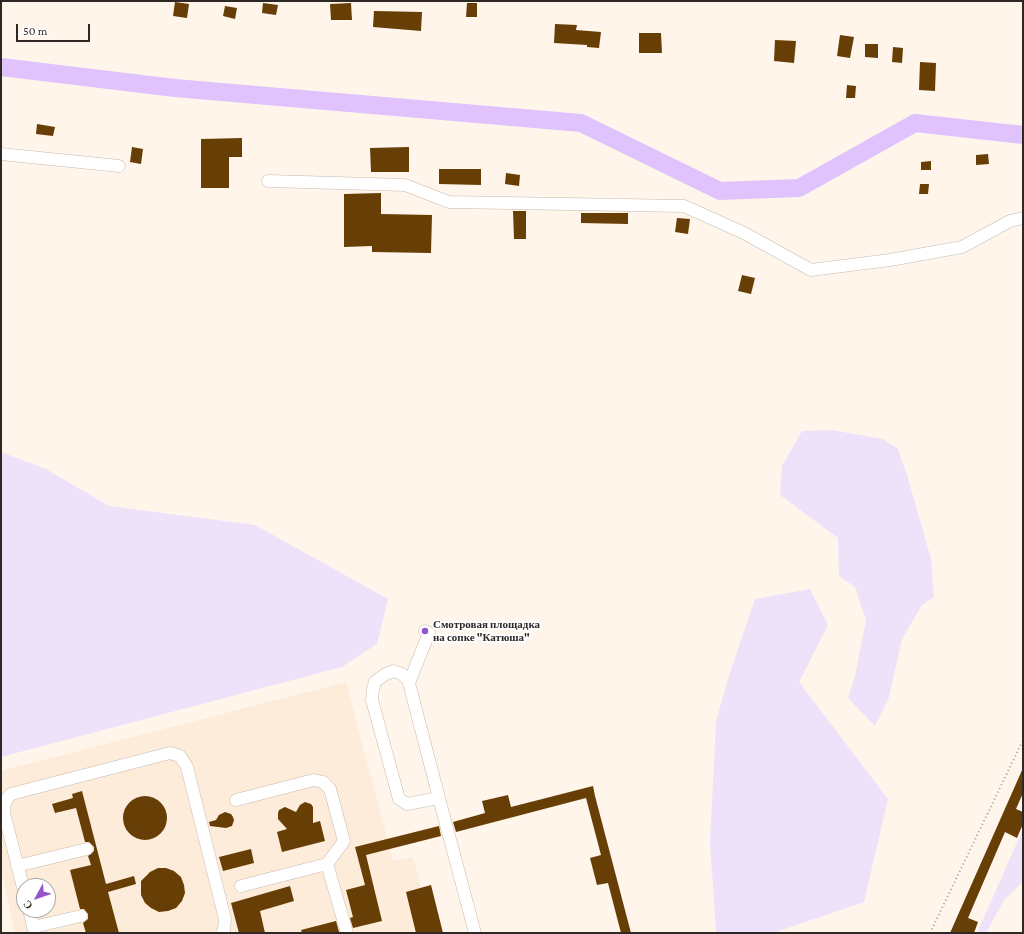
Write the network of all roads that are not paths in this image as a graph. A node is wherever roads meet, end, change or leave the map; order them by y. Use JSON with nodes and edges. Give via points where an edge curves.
{"nodes":[{"id":1,"x":1,"y":154,"type":"edge"},
{"id":2,"x":119,"y":166,"type":"dead end"},
{"id":3,"x":268,"y":181,"type":"dead end"},
{"id":4,"x":1023,"y":218,"type":"edge"},
{"id":5,"x":425,"y":631,"type":"dead end"},
{"id":6,"x":409,"y":683,"type":"junction"},
{"id":7,"x":439,"y":798,"type":"junction"},
{"id":8,"x":236,"y":800,"type":"dead end"},
{"id":9,"x":87,"y":849,"type":"dead end"},
{"id":10,"x":327,"y":864,"type":"junction"},
{"id":11,"x":17,"y":866,"type":"junction"},
{"id":12,"x":20,"y":878,"type":"edge"},
{"id":13,"x":241,"y":886,"type":"dead end"},
{"id":14,"x":82,"y":916,"type":"dead end"},
{"id":15,"x":31,"y":918,"type":"edge"},
{"id":16,"x":34,"y":930,"type":"edge"},
{"id":17,"x":222,"y":933,"type":"edge"},
{"id":18,"x":347,"y":933,"type":"edge"},
{"id":19,"x":475,"y":933,"type":"edge"}],
"edges":[{"from":1,"to":2,"type":"street"},
{"from":3,"to":4,"type":"street","via":[[404,185],[449,202],[684,206],[744,233],[811,270],[890,260],[962,247],[1010,221]]},
{"from":5,"to":6,"type":"street","via":[[429,633]]},
{"from":6,"to":7,"type":"street"},
{"from":6,"to":7,"type":"street","via":[[402,674],[393,671],[384,675],[376,682],[372,700],[399,799],[407,804]]},
{"from":7,"to":19,"type":"street"},
{"from":8,"to":10,"type":"street","via":[[314,780],[323,782],[330,789],[344,841]]},
{"from":9,"to":11,"type":"street"},
{"from":10,"to":13,"type":"street"},
{"from":10,"to":18,"type":"street"},
{"from":11,"to":12,"type":"street"},
{"from":11,"to":17,"type":"street","via":[[4,813],[5,802],[11,794],[170,753],[180,756],[187,766],[225,918]]},
{"from":14,"to":16,"type":"street"},
{"from":15,"to":16,"type":"street"}]}
